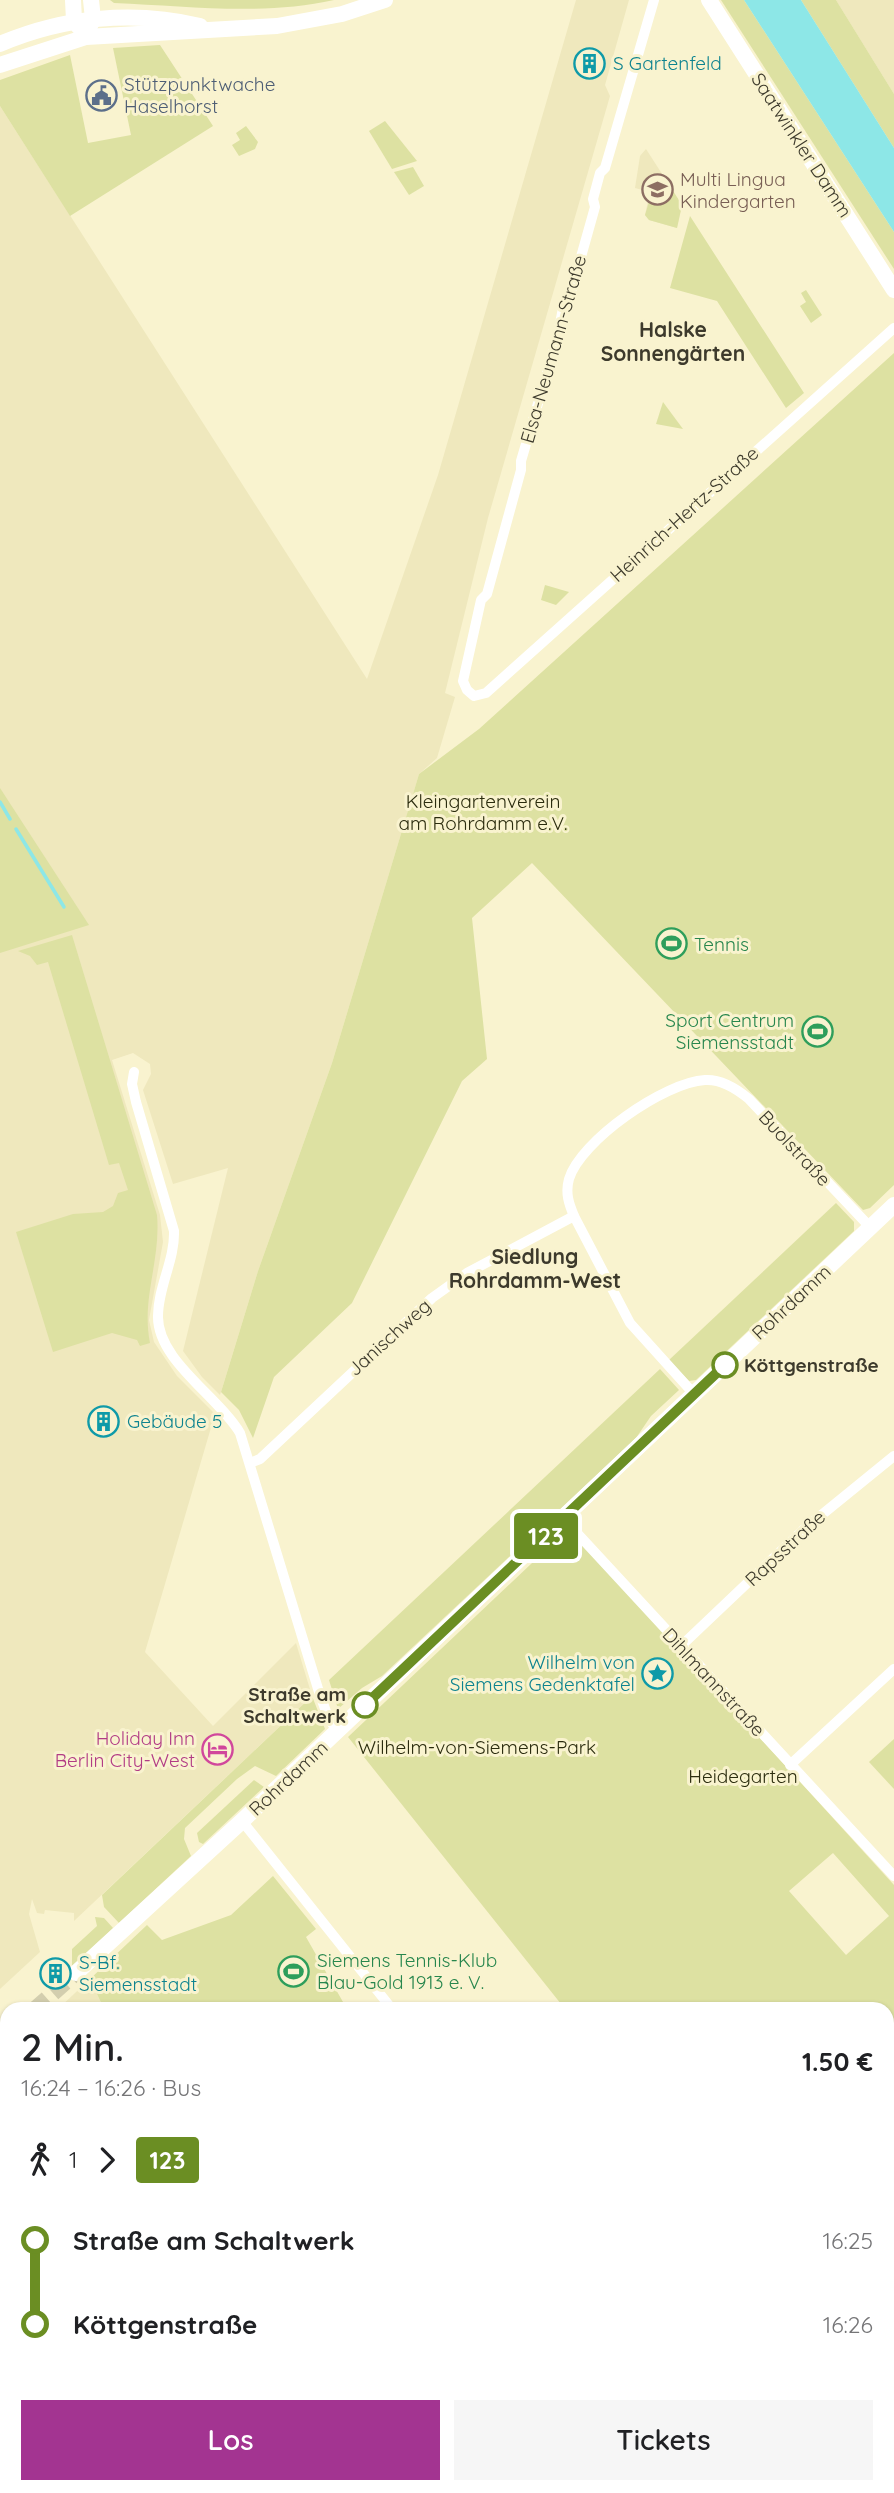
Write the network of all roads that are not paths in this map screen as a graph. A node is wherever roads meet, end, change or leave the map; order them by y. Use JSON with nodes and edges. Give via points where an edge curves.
{"nodes":[{"id":1,"x":73,"y":0,"type":"edge"},
{"id":2,"x":91,"y":0,"type":"edge"},
{"id":3,"x":385,"y":0,"type":"edge"},
{"id":4,"x":654,"y":0,"type":"edge"},
{"id":5,"x":709,"y":0,"type":"edge"},
{"id":6,"x":93,"y":19,"type":"junction"},
{"id":7,"x":74,"y":20,"type":"junction"},
{"id":8,"x":213,"y":29,"type":"junction"},
{"id":9,"x":86,"y":37,"type":"junction"},
{"id":10,"x":0,"y":44,"type":"edge"},
{"id":11,"x":0,"y":65,"type":"edge"},
{"id":12,"x":894,"y":290,"type":"edge"},
{"id":13,"x":894,"y":328,"type":"edge"},
{"id":14,"x":474,"y":696,"type":"joint"},
{"id":15,"x":134,"y":1072,"type":"dead end"},
{"id":16,"x":894,"y":1205,"type":"edge"},
{"id":17,"x":574,"y":1216,"type":"junction"},
{"id":18,"x":870,"y":1227,"type":"junction"},
{"id":19,"x":694,"y":1394,"type":"junction"},
{"id":20,"x":894,"y":1456,"type":"edge"},
{"id":21,"x":250,"y":1463,"type":"junction"},
{"id":22,"x":564,"y":1519,"type":"junction"},
{"id":23,"x":681,"y":1646,"type":"junction"},
{"id":24,"x":894,"y":1669,"type":"edge"},
{"id":25,"x":337,"y":1731,"type":"junction"},
{"id":26,"x":790,"y":1765,"type":"junction"},
{"id":27,"x":242,"y":1821,"type":"junction"},
{"id":28,"x":894,"y":1875,"type":"edge"},
{"id":29,"x":76,"y":1973,"type":"tunnel mouth"},
{"id":30,"x":386,"y":2002,"type":"edge"}],
"edges":[{"from":1,"to":7,"type":"main road"},
{"from":2,"to":6,"type":"main road"},
{"from":3,"to":8,"type":"main road","via":[[313,21]]},
{"from":4,"to":14,"type":"street","name":"Elsa-Neumann-Straße","via":[[600,173],[582,254],[564,303],[533,429],[527,435],[522,470],[474,627],[463,681]]},
{"from":5,"to":12,"type":"main road","name":"Saatwinkler Damm"},
{"from":6,"to":7,"type":"main road"},
{"from":6,"to":8,"type":"main road","via":[[177,20]]},
{"from":6,"to":9,"type":"main road"},
{"from":7,"to":9,"type":"main road"},
{"from":7,"to":10,"type":"main road"},
{"from":8,"to":9,"type":"main road"},
{"from":9,"to":11,"type":"main road"},
{"from":13,"to":14,"type":"street","name":"Heinrich-Hertz-Straße","via":[[486,694]]},
{"from":15,"to":21,"type":"street","via":[[132,1084],[174,1231],[159,1304],[159,1327],[172,1356],[233,1423]]},
{"from":16,"to":18,"type":"main road","name":"Rohrdamm"},
{"from":17,"to":18,"type":"street","name":"Buolstraße","via":[[568,1180],[578,1159],[594,1142],[670,1091],[711,1080],[749,1099]]},
{"from":17,"to":19,"type":"street","via":[[630,1323]]},
{"from":17,"to":21,"type":"street","name":"Janischweg","via":[[448,1285],[260,1459]]},
{"from":18,"to":19,"type":"main road","name":"Rohrdamm"},
{"from":19,"to":22,"type":"main road","name":"Rohrdamm"},
{"from":20,"to":23,"type":"street","name":"Rapsstraße","via":[[803,1531]]},
{"from":21,"to":25,"type":"street","via":[[318,1690]]},
{"from":22,"to":23,"type":"street","name":"Dihlmannstraße"},
{"from":22,"to":25,"type":"main road","name":"Rohrdamm"},
{"from":23,"to":26,"type":"street","name":"Dihlmannstraße"},
{"from":24,"to":26,"type":"street"},
{"from":25,"to":27,"type":"main road","name":"Rohrdamm"},
{"from":26,"to":28,"type":"street","name":"Dihlmannstraße"},
{"from":27,"to":29,"type":"main road","name":"Rohrdamm"},
{"from":27,"to":30,"type":"street"}]}
